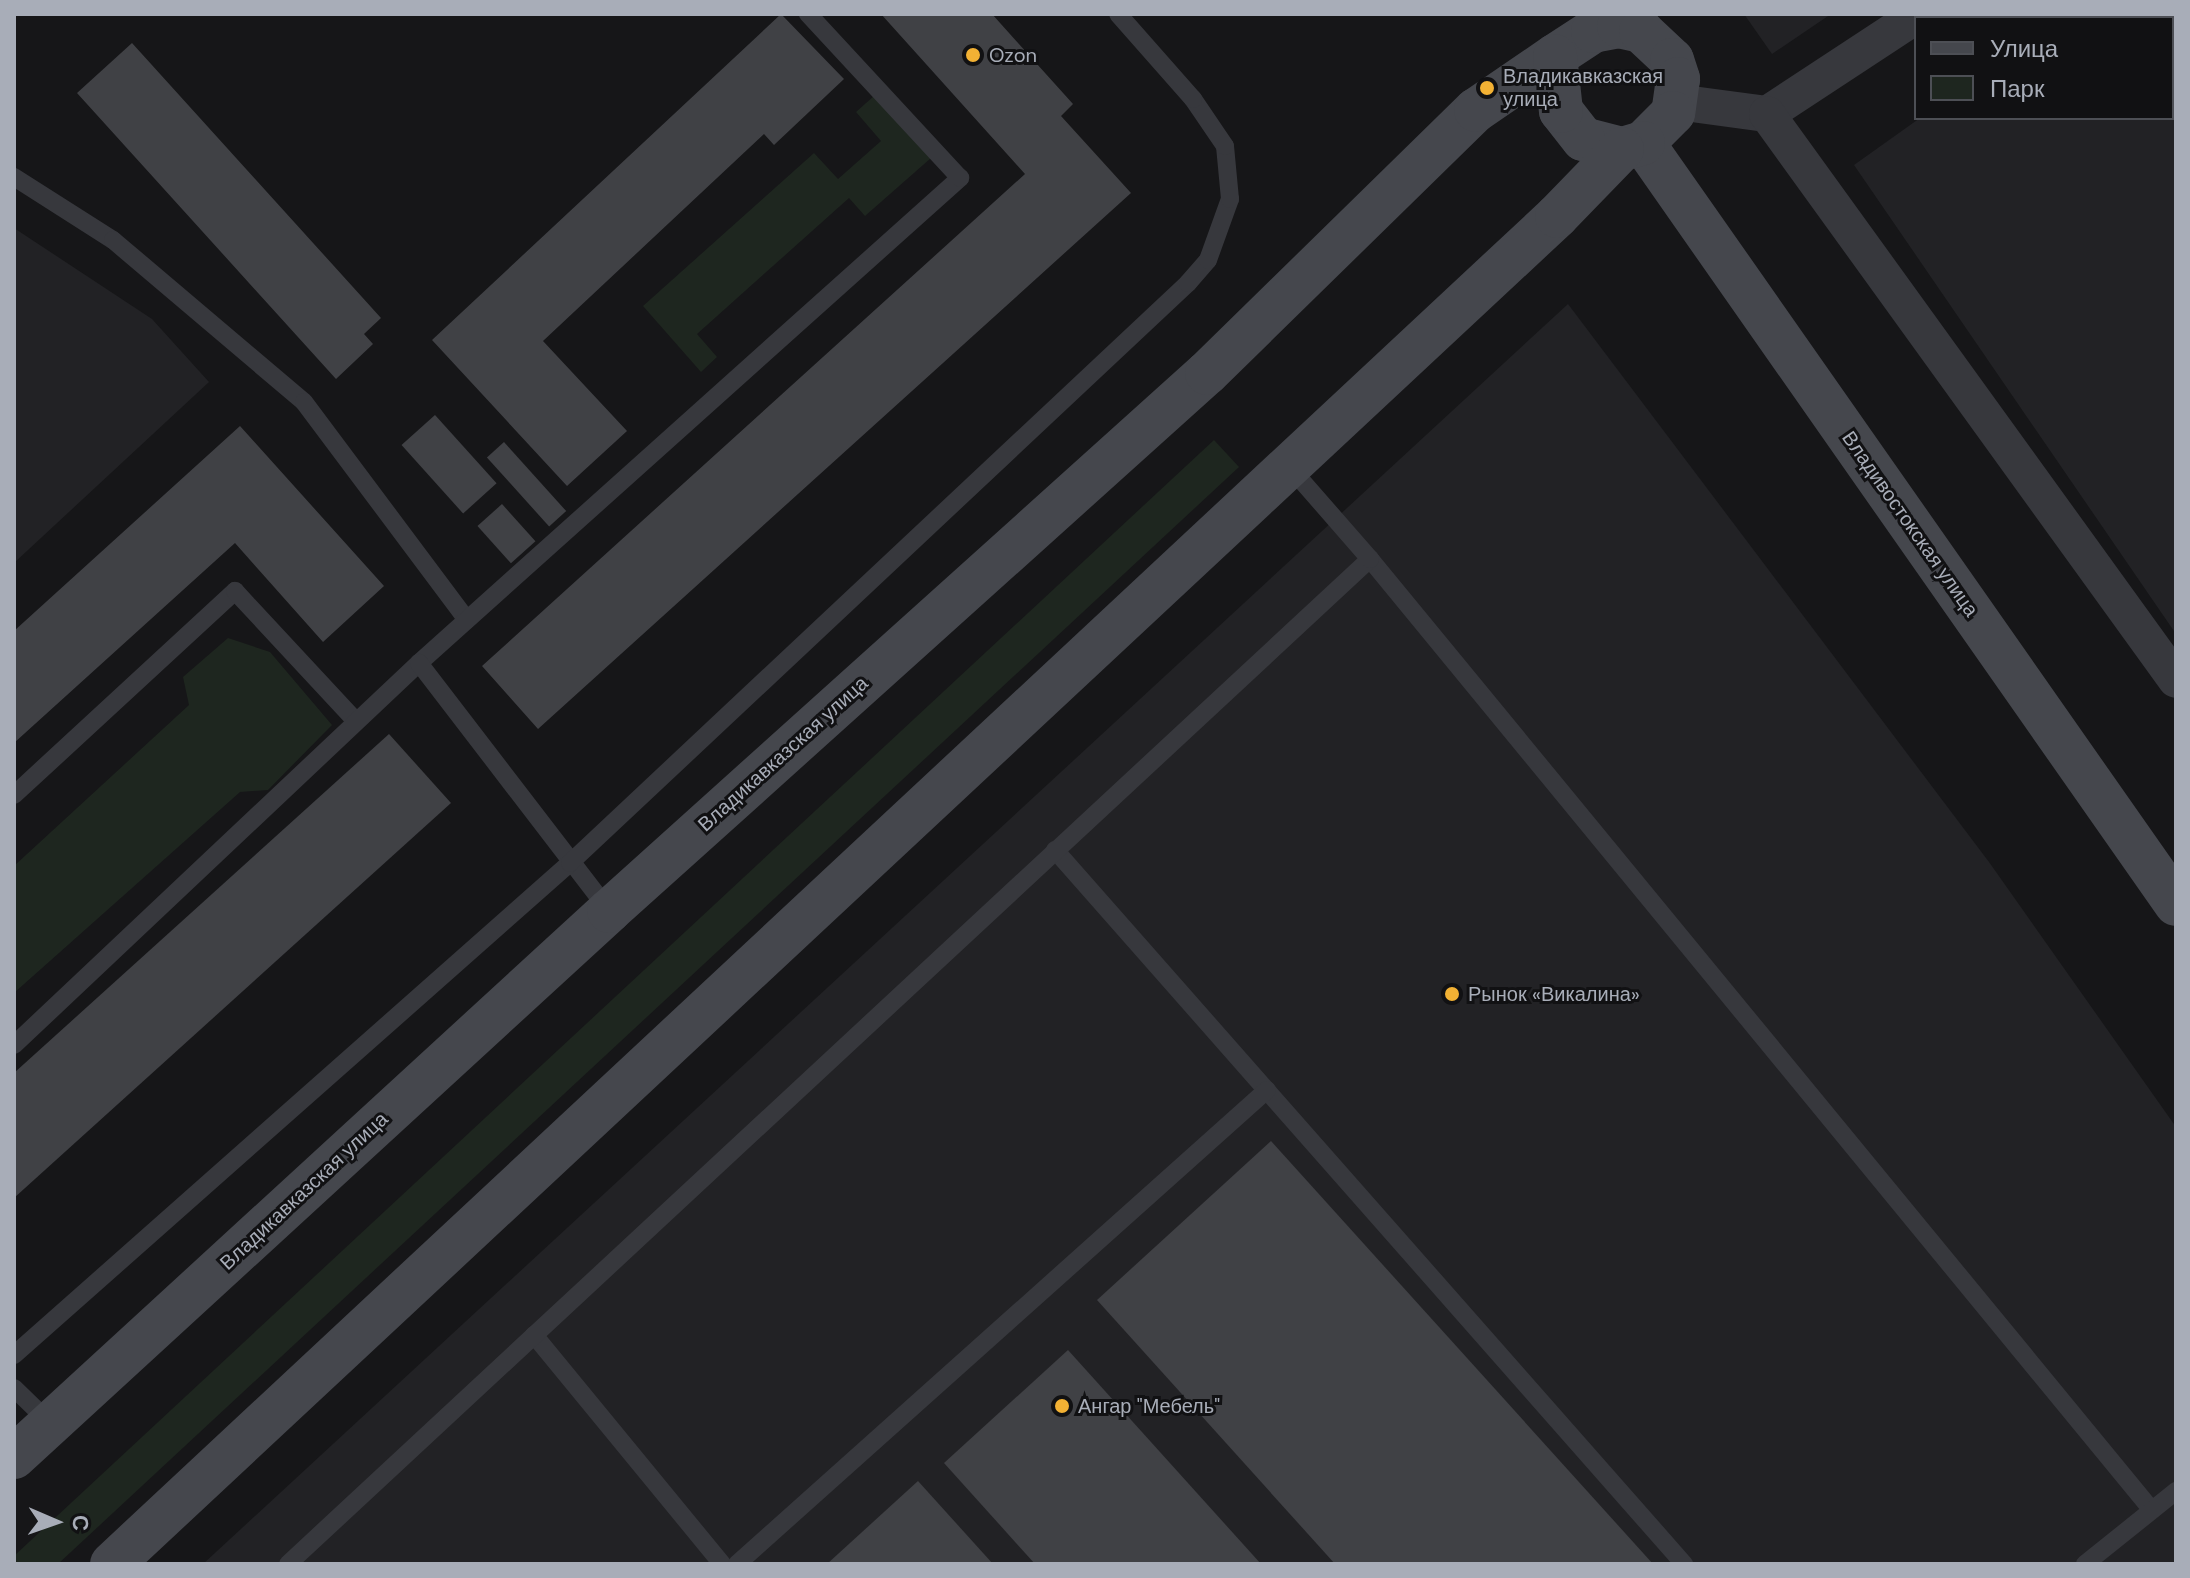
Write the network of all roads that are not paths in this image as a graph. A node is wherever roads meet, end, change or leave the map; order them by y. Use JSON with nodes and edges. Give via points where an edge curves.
{"nodes":[{"id":1,"x":808,"y":14,"type":"edge"},
{"id":2,"x":1118,"y":14,"type":"edge"},
{"id":3,"x":1914,"y":17,"type":"edge"},
{"id":4,"x":1636,"y":22,"type":"edge"},
{"id":5,"x":1567,"y":38,"type":"edge"},
{"id":6,"x":1677,"y":102,"type":"junction"},
{"id":7,"x":1767,"y":114,"type":"junction"},
{"id":8,"x":1633,"y":146,"type":"junction"},
{"id":9,"x":14,"y":177,"type":"edge"},
{"id":10,"x":1289,"y":466,"type":"junction"},
{"id":11,"x":1370,"y":559,"type":"junction"},
{"id":12,"x":467,"y":620,"type":"junction"},
{"id":13,"x":419,"y":663,"type":"junction"},
{"id":14,"x":2176,"y":680,"type":"edge"},
{"id":15,"x":356,"y":721,"type":"junction"},
{"id":16,"x":14,"y":795,"type":"edge"},
{"id":17,"x":1055,"y":850,"type":"junction"},
{"id":18,"x":570,"y":863,"type":"junction"},
{"id":19,"x":2176,"y":904,"type":"edge"},
{"id":20,"x":609,"y":911,"type":"junction"},
{"id":21,"x":14,"y":1045,"type":"edge"},
{"id":22,"x":1267,"y":1090,"type":"junction"},
{"id":23,"x":534,"y":1335,"type":"junction"},
{"id":24,"x":14,"y":1355,"type":"edge"},
{"id":25,"x":14,"y":1388,"type":"edge"},
{"id":26,"x":51,"y":1424,"type":"junction"},
{"id":27,"x":14,"y":1457,"type":"edge"},
{"id":28,"x":2176,"y":1491,"type":"edge"},
{"id":29,"x":2150,"y":1508,"type":"junction"},
{"id":30,"x":112,"y":1564,"type":"edge"},
{"id":31,"x":288,"y":1564,"type":"edge"},
{"id":32,"x":722,"y":1564,"type":"edge"},
{"id":33,"x":737,"y":1564,"type":"edge"},
{"id":34,"x":1684,"y":1564,"type":"edge"},
{"id":35,"x":2085,"y":1564,"type":"edge"}],
"edges":[{"from":1,"to":12,"type":"lane","via":[[960,178]]},
{"from":2,"to":18,"type":"lane","via":[[1193,99],[1225,146],[1230,199],[1208,260],[823,631]]},
{"from":3,"to":7,"type":"street"},
{"from":4,"to":5,"type":"main road"},
{"from":4,"to":6,"type":"main road","via":[[1672,60]]},
{"from":5,"to":8,"type":"main road","via":[[1557,99],[1567,123],[1583,139]]},
{"from":5,"to":20,"type":"main road","name":"Владикавказская улица","via":[[1476,110],[1207,373]]},
{"from":6,"to":7,"type":"street"},
{"from":6,"to":8,"type":"main road","via":[[1660,132]]},
{"from":7,"to":14,"type":"street"},
{"from":8,"to":10,"type":"main road"},
{"from":8,"to":19,"type":"main road","name":"Владивостокская улица"},
{"from":9,"to":12,"type":"lane","via":[[113,240],[304,402]]},
{"from":10,"to":11,"type":"lane"},
{"from":10,"to":30,"type":"main road"},
{"from":11,"to":17,"type":"lane"},
{"from":11,"to":29,"type":"lane"},
{"from":12,"to":13,"type":"lane"},
{"from":13,"to":15,"type":"lane"},
{"from":13,"to":18,"type":"lane"},
{"from":15,"to":16,"type":"lane","via":[[235,591]]},
{"from":15,"to":21,"type":"lane"},
{"from":17,"to":22,"type":"lane"},
{"from":17,"to":23,"type":"lane"},
{"from":18,"to":20,"type":"lane"},
{"from":18,"to":24,"type":"lane"},
{"from":20,"to":26,"type":"main road","name":"Владикавказская улица"},
{"from":22,"to":33,"type":"lane"},
{"from":22,"to":34,"type":"lane"},
{"from":23,"to":31,"type":"lane"},
{"from":23,"to":32,"type":"lane"},
{"from":25,"to":26,"type":"lane"},
{"from":26,"to":27,"type":"main road","name":"Владикавказская улица"},
{"from":28,"to":29,"type":"lane"},
{"from":29,"to":35,"type":"lane"}]}
